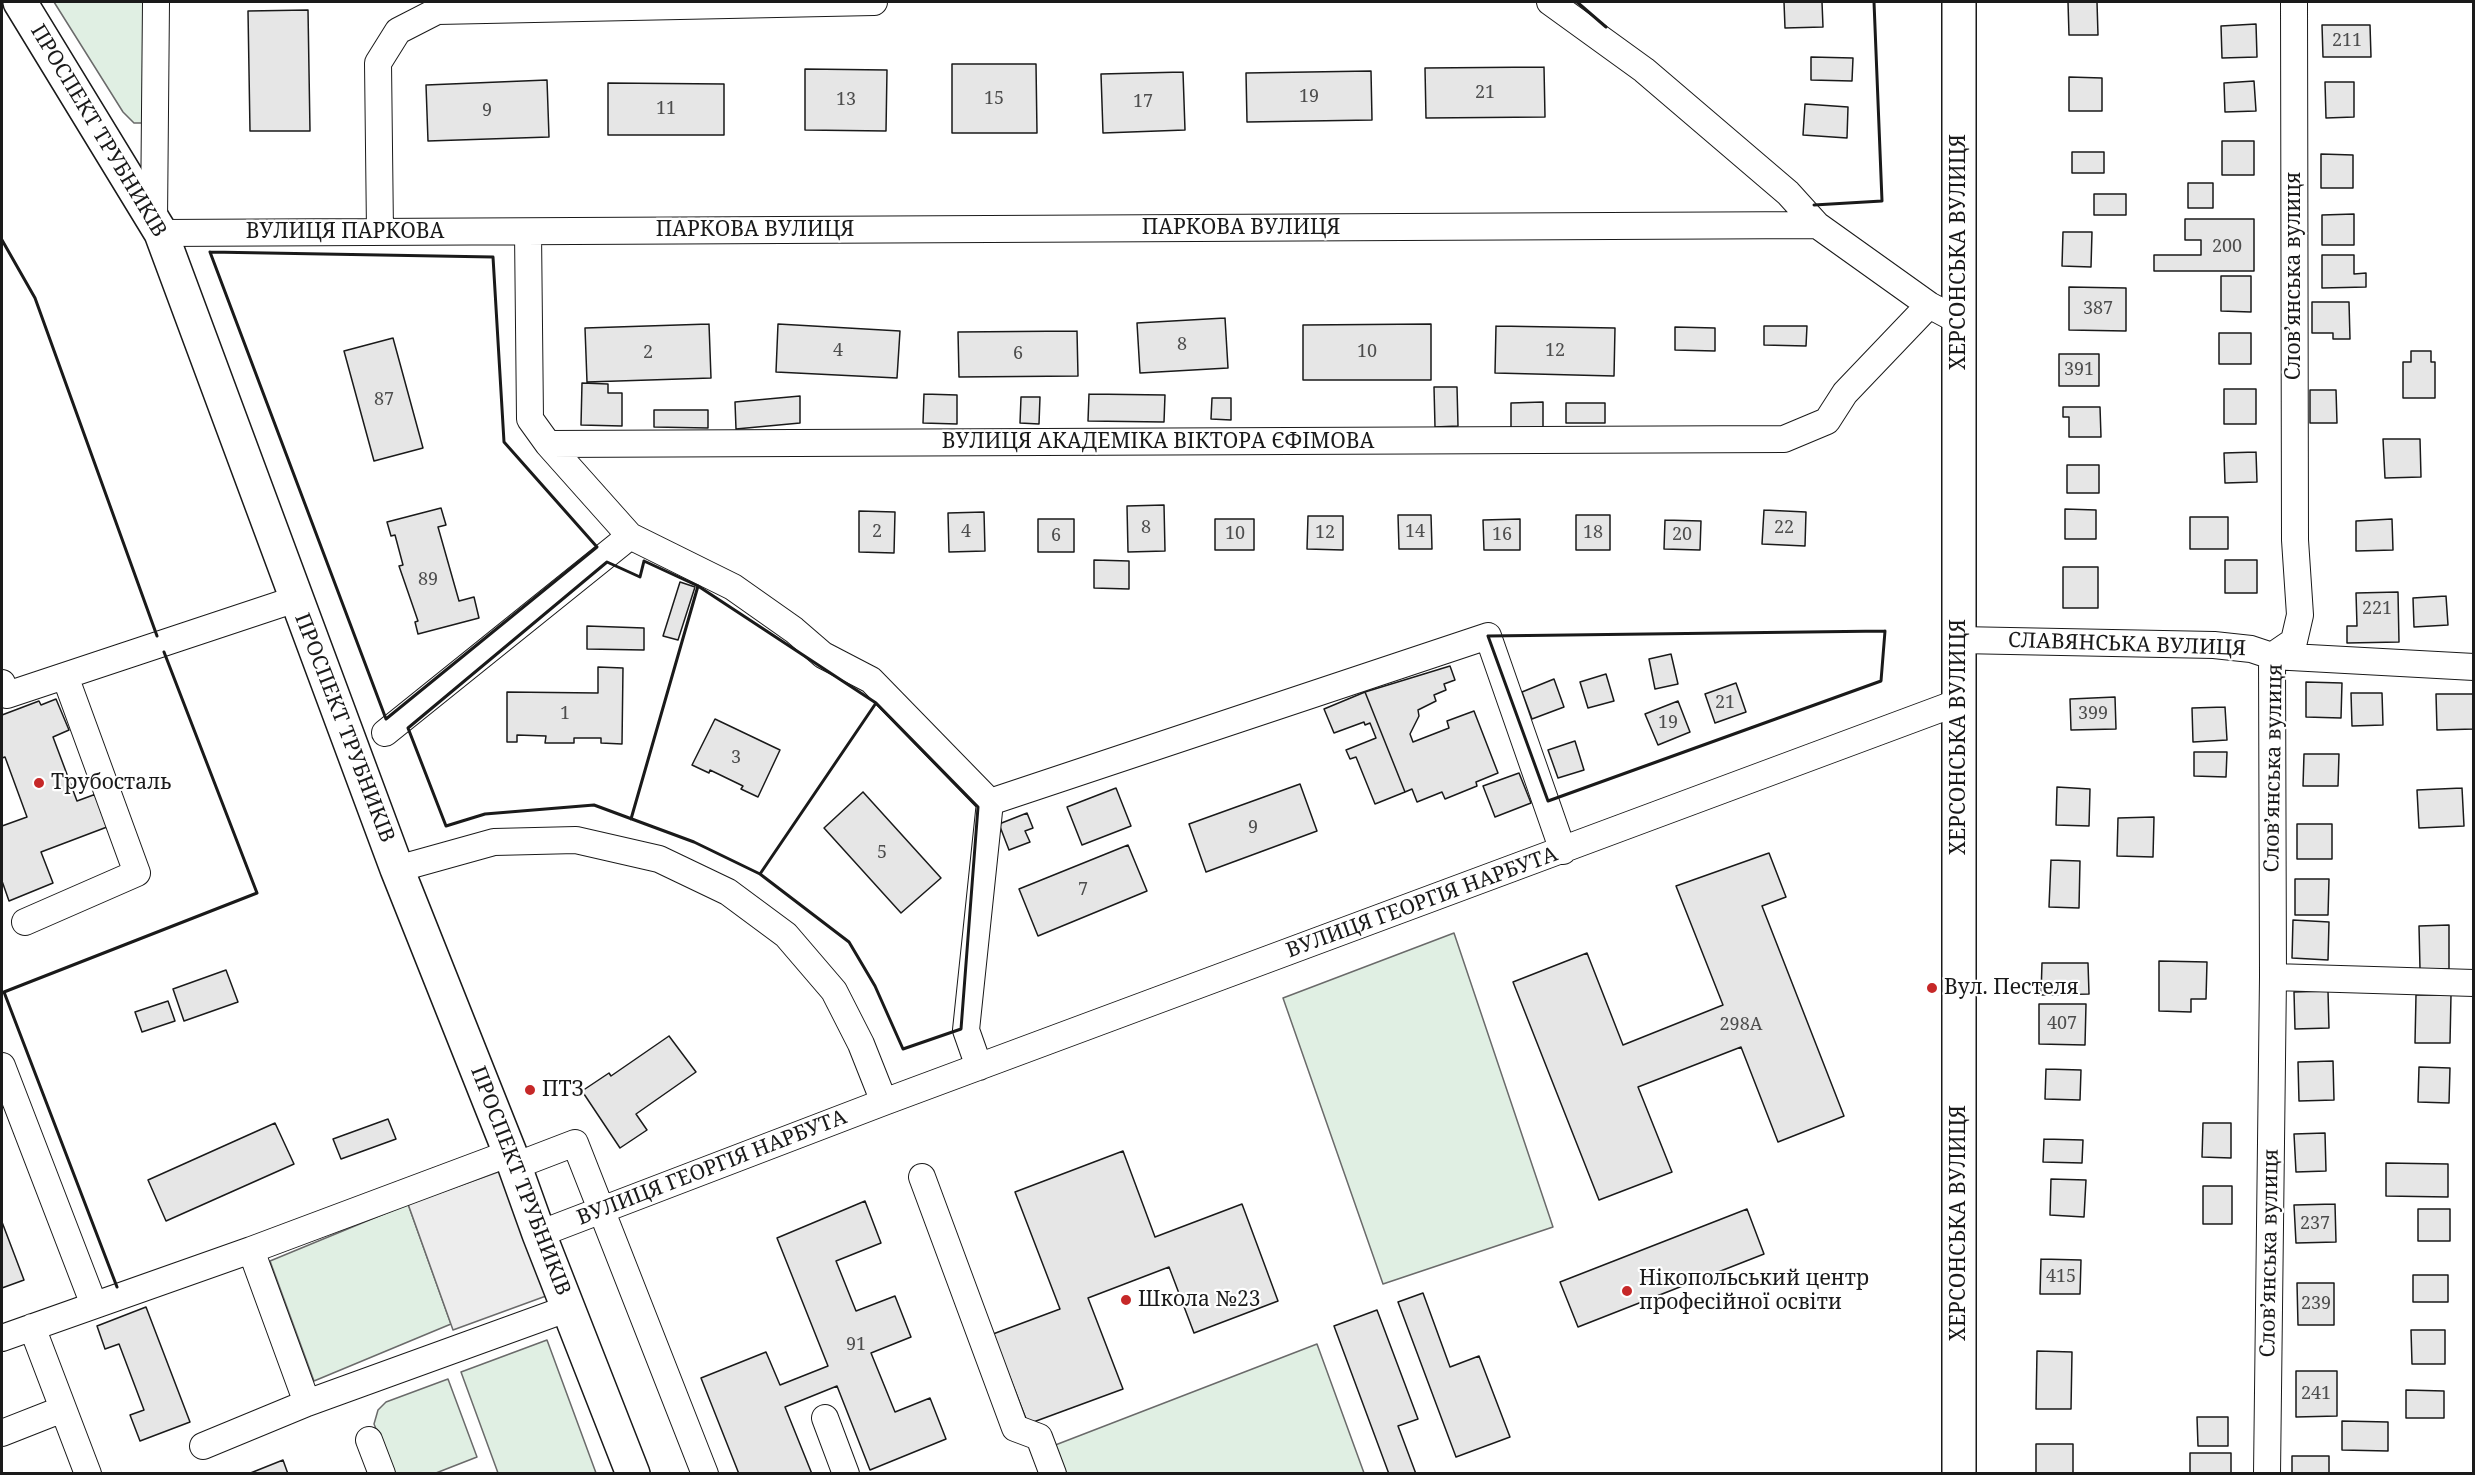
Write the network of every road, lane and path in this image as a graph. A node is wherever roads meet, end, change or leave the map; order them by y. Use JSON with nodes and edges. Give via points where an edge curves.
{"nodes":[{"id":1,"x":20,"y":2,"type":"edge"},
{"id":2,"x":156,"y":2,"type":"edge"},
{"id":3,"x":874,"y":2,"type":"edge"},
{"id":4,"x":1550,"y":2,"type":"edge"},
{"id":5,"x":1959,"y":2,"type":"edge"},
{"id":6,"x":2294,"y":2,"type":"edge"},
{"id":7,"x":1817,"y":225,"type":"junction"},
{"id":8,"x":158,"y":226,"type":"junction"},
{"id":9,"x":380,"y":232,"type":"junction"},
{"id":10,"x":528,"y":232,"type":"junction"},
{"id":11,"x":1929,"y":305,"type":"junction"},
{"id":12,"x":1959,"y":321,"type":"junction"},
{"id":13,"x":548,"y":444,"type":"junction"},
{"id":14,"x":630,"y":536,"type":"junction"},
{"id":15,"x":296,"y":599,"type":"junction"},
{"id":16,"x":1959,"y":640,"type":"junction"},
{"id":17,"x":2272,"y":656,"type":"junction"},
{"id":18,"x":2474,"y":667,"type":"edge"},
{"id":19,"x":65,"y":676,"type":"junction"},
{"id":20,"x":2,"y":683,"type":"edge"},
{"id":21,"x":1959,"y":702,"type":"junction"},
{"id":22,"x":385,"y":733,"type":"dead end"},
{"id":23,"x":990,"y":802,"type":"junction"},
{"id":24,"x":1563,"y":851,"type":"junction"},
{"id":25,"x":397,"y":868,"type":"junction"},
{"id":26,"x":25,"y":922,"type":"dead end"},
{"id":27,"x":2273,"y":977,"type":"junction"},
{"id":28,"x":2474,"y":982,"type":"edge"},
{"id":29,"x":2,"y":1066,"type":"edge"},
{"id":30,"x":979,"y":1067,"type":"junction"},
{"id":31,"x":884,"y":1102,"type":"junction"},
{"id":32,"x":513,"y":1159,"type":"junction"},
{"id":33,"x":922,"y":1177,"type":"dead end"},
{"id":34,"x":600,"y":1212,"type":"junction"},
{"id":35,"x":539,"y":1234,"type":"junction"},
{"id":36,"x":251,"y":1250,"type":"junction"},
{"id":37,"x":94,"y":1305,"type":"junction"},
{"id":38,"x":569,"y":1308,"type":"junction"},
{"id":39,"x":32,"y":1327,"type":"junction"},
{"id":40,"x":2,"y":1338,"type":"edge"},
{"id":41,"x":308,"y":1403,"type":"junction"},
{"id":42,"x":63,"y":1408,"type":"junction"},
{"id":43,"x":825,"y":1418,"type":"dead end"},
{"id":44,"x":2,"y":1433,"type":"edge"},
{"id":45,"x":369,"y":1440,"type":"dead end"},
{"id":46,"x":203,"y":1446,"type":"dead end"},
{"id":47,"x":88,"y":1473,"type":"edge"},
{"id":48,"x":382,"y":1473,"type":"edge"},
{"id":49,"x":633,"y":1473,"type":"edge"},
{"id":50,"x":705,"y":1473,"type":"edge"},
{"id":51,"x":846,"y":1473,"type":"edge"},
{"id":52,"x":1053,"y":1473,"type":"edge"},
{"id":53,"x":1959,"y":1473,"type":"edge"},
{"id":54,"x":2267,"y":1473,"type":"edge"}],
"edges":[{"from":1,"to":8,"type":"main road","name":"ПРОСПЕКТ ТРУБНИКІВ"},
{"from":2,"to":8,"type":"street"},
{"from":3,"to":9,"type":"street","via":[[437,11],[398,31],[378,63]]},
{"from":4,"to":7,"type":"street","via":[[1644,70],[1788,193]]},
{"from":5,"to":12,"type":"main road","name":"ХЕРСОНСЬКА ВУЛИЦЯ"},
{"from":6,"to":17,"type":"street","name":"Словʼянська вулиця","via":[[2295,528],[2300,615],[2294,641]]},
{"from":7,"to":10,"type":"street","name":"ПАРКОВА ВУЛИЦЯ"},
{"from":7,"to":11,"type":"street"},
{"from":8,"to":9,"type":"street","name":"ВУЛИЦЯ ПАРКОВА"},
{"from":8,"to":15,"type":"main road","name":"ПРОСПЕКТ ТРУБНИКІВ"},
{"from":9,"to":10,"type":"street","name":"ВУЛИЦЯ ПАРКОВА"},
{"from":10,"to":13,"type":"street","via":[[530,419]]},
{"from":11,"to":12,"type":"street"},
{"from":11,"to":13,"type":"street","name":"ВУЛИЦЯ АКАДЕМІКА ВІКТОРА ЄФІМОВА","via":[[1845,393],[1827,422],[1784,439]]},
{"from":12,"to":16,"type":"main road","name":"ХЕРСОНСЬКА ВУЛИЦЯ"},
{"from":13,"to":14,"type":"street"},
{"from":14,"to":22,"type":"street"},
{"from":14,"to":23,"type":"street","via":[[733,587],[823,655],[871,681]]},
{"from":15,"to":19,"type":"street"},
{"from":15,"to":25,"type":"main road","name":"ПРОСПЕКТ ТРУБНИКІВ"},
{"from":16,"to":17,"type":"street","name":"СЛАВЯНСЬКА ВУЛИЦЯ","via":[[2214,645]]},
{"from":16,"to":21,"type":"main road","name":"ХЕРСОНСЬКА ВУЛИЦЯ"},
{"from":17,"to":18,"type":"street","name":"СЛАВЯНСЬКА ВУЛИЦЯ"},
{"from":17,"to":27,"type":"street","name":"Словʼянська вулиця"},
{"from":19,"to":20,"type":"street","via":[[7,695]]},
{"from":19,"to":26,"type":"street","via":[[137,873]]},
{"from":21,"to":24,"type":"street","name":"ВУЛИЦЯ ГЕОРГІЯ НАРБУТА"},
{"from":21,"to":53,"type":"main road","name":"ХЕРСОНСЬКА ВУЛИЦЯ"},
{"from":23,"to":24,"type":"street","via":[[1488,636]]},
{"from":23,"to":30,"type":"street","via":[[966,1030]]},
{"from":24,"to":30,"type":"street","name":"ВУЛИЦЯ ГЕОРГІЯ НАРБУТА"},
{"from":25,"to":31,"type":"street","via":[[494,842],[576,840],[658,859],[728,892],[786,934],[834,991]]},
{"from":25,"to":32,"type":"main road","name":"ПРОСПЕКТ ТРУБНИКІВ"},
{"from":27,"to":28,"type":"street"},
{"from":27,"to":54,"type":"street","name":"Словʼянська вулиця"},
{"from":29,"to":37,"type":"street"},
{"from":30,"to":31,"type":"street","name":"ВУЛИЦЯ ГЕОРГІЯ НАРБУТА"},
{"from":31,"to":34,"type":"street","name":"ВУЛИЦЯ ГЕОРГІЯ НАРБУТА"},
{"from":32,"to":34,"type":"street","via":[[575,1143]]},
{"from":32,"to":35,"type":"main road","name":"ПРОСПЕКТ ТРУБНИКІВ"},
{"from":32,"to":36,"type":"street"},
{"from":33,"to":52,"type":"street","via":[[1015,1428],[1039,1437]]},
{"from":34,"to":35,"type":"street","name":"ВУЛИЦЯ ГЕОРГІЯ НАРБУТА"},
{"from":34,"to":50,"type":"street"},
{"from":35,"to":38,"type":"main road","name":"ПРОСПЕКТ ТРУБНИКІВ"},
{"from":36,"to":37,"type":"street"},
{"from":36,"to":41,"type":"street"},
{"from":37,"to":39,"type":"street"},
{"from":38,"to":41,"type":"street"},
{"from":38,"to":49,"type":"main road","name":"ПРОСПЕКТ ТРУБНИКІВ"},
{"from":39,"to":40,"type":"street"},
{"from":39,"to":42,"type":"street"},
{"from":41,"to":46,"type":"street"},
{"from":42,"to":44,"type":"street"},
{"from":42,"to":47,"type":"street"},
{"from":43,"to":51,"type":"street"},
{"from":45,"to":48,"type":"street"}]}
